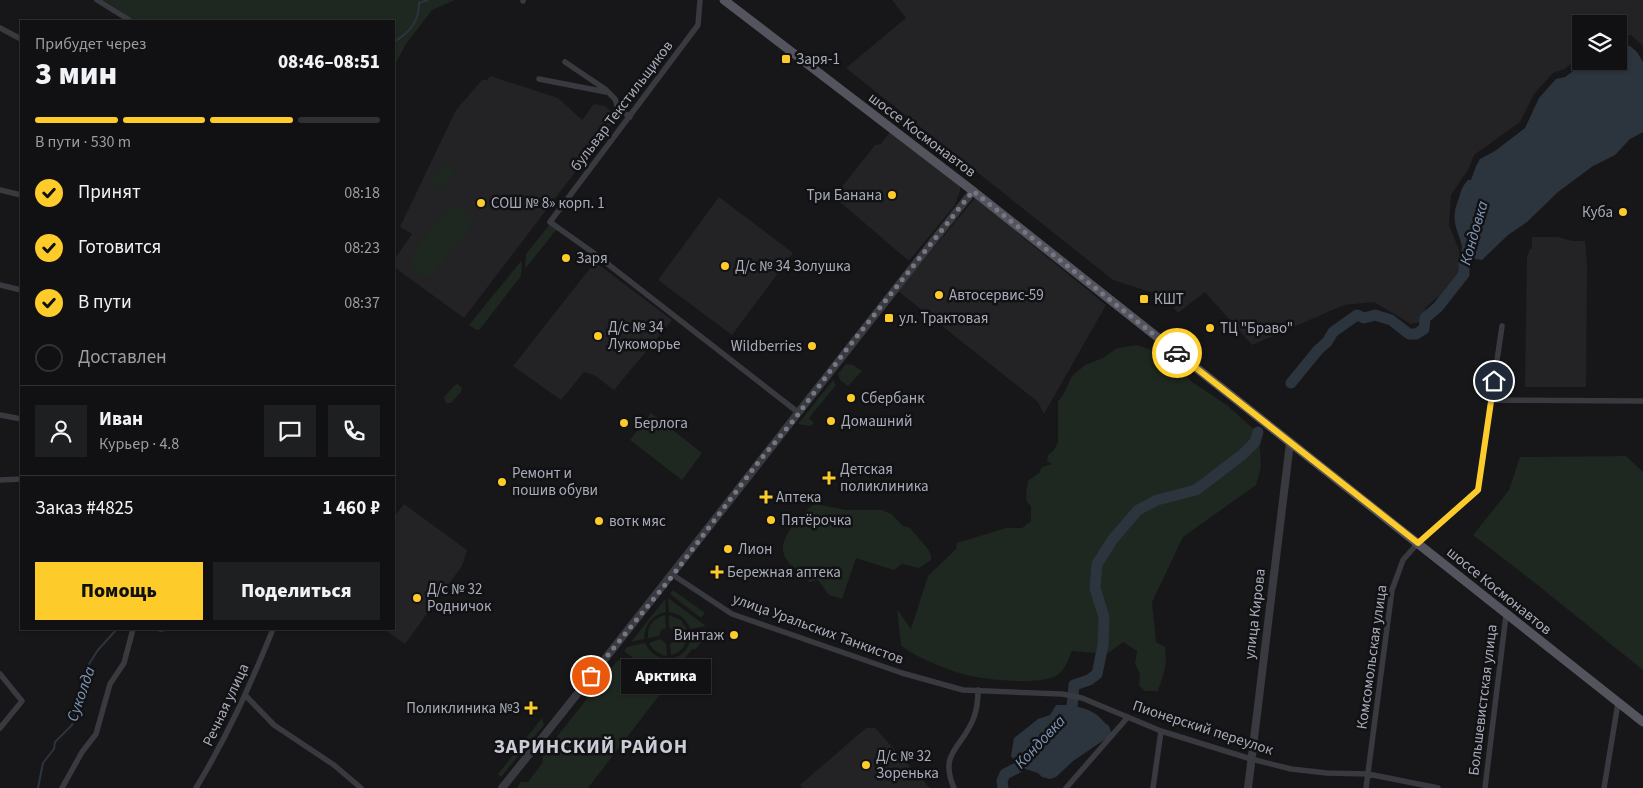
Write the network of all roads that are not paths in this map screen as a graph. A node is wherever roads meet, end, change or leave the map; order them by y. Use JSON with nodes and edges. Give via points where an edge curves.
{"nodes":[{"id":1,"x":97,"y":0,"type":"edge"},
{"id":2,"x":700,"y":0,"type":"edge"},
{"id":3,"x":724,"y":0,"type":"edge"},
{"id":4,"x":129,"y":20,"type":"edge"},
{"id":5,"x":0,"y":28,"type":"edge"},
{"id":6,"x":20,"y":38,"type":"edge"},
{"id":7,"x":565,"y":62,"type":"dead end"},
{"id":8,"x":539,"y":79,"type":"dead end"},
{"id":9,"x":608,"y":92,"type":"junction"},
{"id":10,"x":630,"y":117,"type":"junction"},
{"id":11,"x":0,"y":190,"type":"edge"},
{"id":12,"x":973,"y":191,"type":"junction"},
{"id":13,"x":20,"y":194,"type":"edge"},
{"id":14,"x":0,"y":285,"type":"edge"},
{"id":15,"x":20,"y":290,"type":"edge"},
{"id":16,"x":1502,"y":326,"type":"dead end"},
{"id":17,"x":1491,"y":400,"type":"junction"},
{"id":18,"x":1643,"y":401,"type":"edge"},
{"id":19,"x":799,"y":413,"type":"junction"},
{"id":20,"x":0,"y":415,"type":"edge"},
{"id":21,"x":20,"y":419,"type":"edge"},
{"id":22,"x":1290,"y":443,"type":"junction"},
{"id":23,"x":20,"y":479,"type":"edge"},
{"id":24,"x":0,"y":480,"type":"edge"},
{"id":25,"x":1418,"y":543,"type":"junction"},
{"id":26,"x":673,"y":575,"type":"junction"},
{"id":27,"x":1506,"y":615,"type":"junction"},
{"id":28,"x":133,"y":630,"type":"edge"},
{"id":29,"x":272,"y":630,"type":"edge"},
{"id":30,"x":0,"y":674,"type":"edge"},
{"id":31,"x":963,"y":690,"type":"joint"},
{"id":32,"x":978,"y":690,"type":"junction"},
{"id":33,"x":246,"y":696,"type":"junction"},
{"id":34,"x":1618,"y":702,"type":"junction"},
{"id":35,"x":1128,"y":718,"type":"junction"},
{"id":36,"x":1643,"y":722,"type":"edge"},
{"id":37,"x":0,"y":728,"type":"edge"},
{"id":38,"x":1161,"y":731,"type":"junction"},
{"id":39,"x":1252,"y":759,"type":"junction"},
{"id":40,"x":1368,"y":774,"type":"junction"},
{"id":41,"x":62,"y":788,"type":"edge"},
{"id":42,"x":196,"y":788,"type":"edge"},
{"id":43,"x":361,"y":788,"type":"edge"},
{"id":44,"x":502,"y":788,"type":"edge"},
{"id":45,"x":954,"y":788,"type":"edge"},
{"id":46,"x":1066,"y":788,"type":"edge"},
{"id":47,"x":1153,"y":788,"type":"edge"},
{"id":48,"x":1248,"y":788,"type":"edge"},
{"id":49,"x":1366,"y":788,"type":"edge"},
{"id":50,"x":1438,"y":788,"type":"edge"},
{"id":51,"x":1485,"y":788,"type":"edge"},
{"id":52,"x":1604,"y":788,"type":"edge"}],
"edges":[{"from":1,"to":4,"type":"street"},
{"from":2,"to":10,"type":"street","name":"бульвар Текстильщиков","via":[[698,25]]},
{"from":3,"to":12,"type":"main road","name":"шоссе Космонавтов"},
{"from":5,"to":6,"type":"street"},
{"from":7,"to":9,"type":"street"},
{"from":8,"to":9,"type":"street"},
{"from":9,"to":10,"type":"street","via":[[618,108]]},
{"from":10,"to":19,"type":"street","name":"бульвар Текстильщиков","via":[[550,222]]},
{"from":11,"to":13,"type":"street"},
{"from":12,"to":19,"type":"street"},
{"from":12,"to":22,"type":"main road","name":"шоссе Космонавтов"},
{"from":14,"to":15,"type":"street"},
{"from":16,"to":17,"type":"street","name":"Комсомольская улица"},
{"from":17,"to":18,"type":"street"},
{"from":17,"to":25,"type":"street","name":"Комсомольская улица","via":[[1478,490]]},
{"from":19,"to":26,"type":"street"},
{"from":20,"to":21,"type":"street"},
{"from":22,"to":25,"type":"main road","name":"шоссе Космонавтов"},
{"from":22,"to":39,"type":"street","name":"улица Кирова"},
{"from":23,"to":24,"type":"street"},
{"from":25,"to":27,"type":"main road","name":"шоссе Космонавтов"},
{"from":25,"to":40,"type":"street","name":"Комсомольская улица","via":[[1403,560],[1392,590]]},
{"from":26,"to":31,"type":"street","name":"улица Уральских Танкистов","via":[[732,614],[902,673]]},
{"from":26,"to":44,"type":"street"},
{"from":27,"to":34,"type":"main road","name":"шоссе Космонавтов"},
{"from":27,"to":51,"type":"street","name":"Большевистская улица"},
{"from":28,"to":41,"type":"street","via":[[124,663],[110,684],[96,734]]},
{"from":29,"to":33,"type":"street","name":"Речная улица"},
{"from":30,"to":37,"type":"street","via":[[22,701]]},
{"from":31,"to":32,"type":"street","name":"Пионерский переулок"},
{"from":32,"to":35,"type":"street","name":"Пионерский переулок","via":[[1062,694],[1082,698]]},
{"from":32,"to":45,"type":"street","via":[[974,718],[951,753],[948,771]]},
{"from":33,"to":42,"type":"street","name":"Речная улица","via":[[219,751]]},
{"from":33,"to":43,"type":"street","via":[[274,725],[334,765]]},
{"from":34,"to":36,"type":"main road","name":"шоссе Космонавтов"},
{"from":34,"to":52,"type":"street"},
{"from":35,"to":38,"type":"street","name":"Пионерский переулок"},
{"from":35,"to":46,"type":"street"},
{"from":38,"to":39,"type":"street","name":"Пионерский переулок"},
{"from":38,"to":47,"type":"street"},
{"from":39,"to":40,"type":"street","name":"Пионерский переулок","via":[[1291,769]]},
{"from":39,"to":48,"type":"street","name":"улица Кирова"},
{"from":40,"to":49,"type":"street","name":"Комсомольская улица"},
{"from":40,"to":50,"type":"street","name":"Пионерский переулок"}]}
